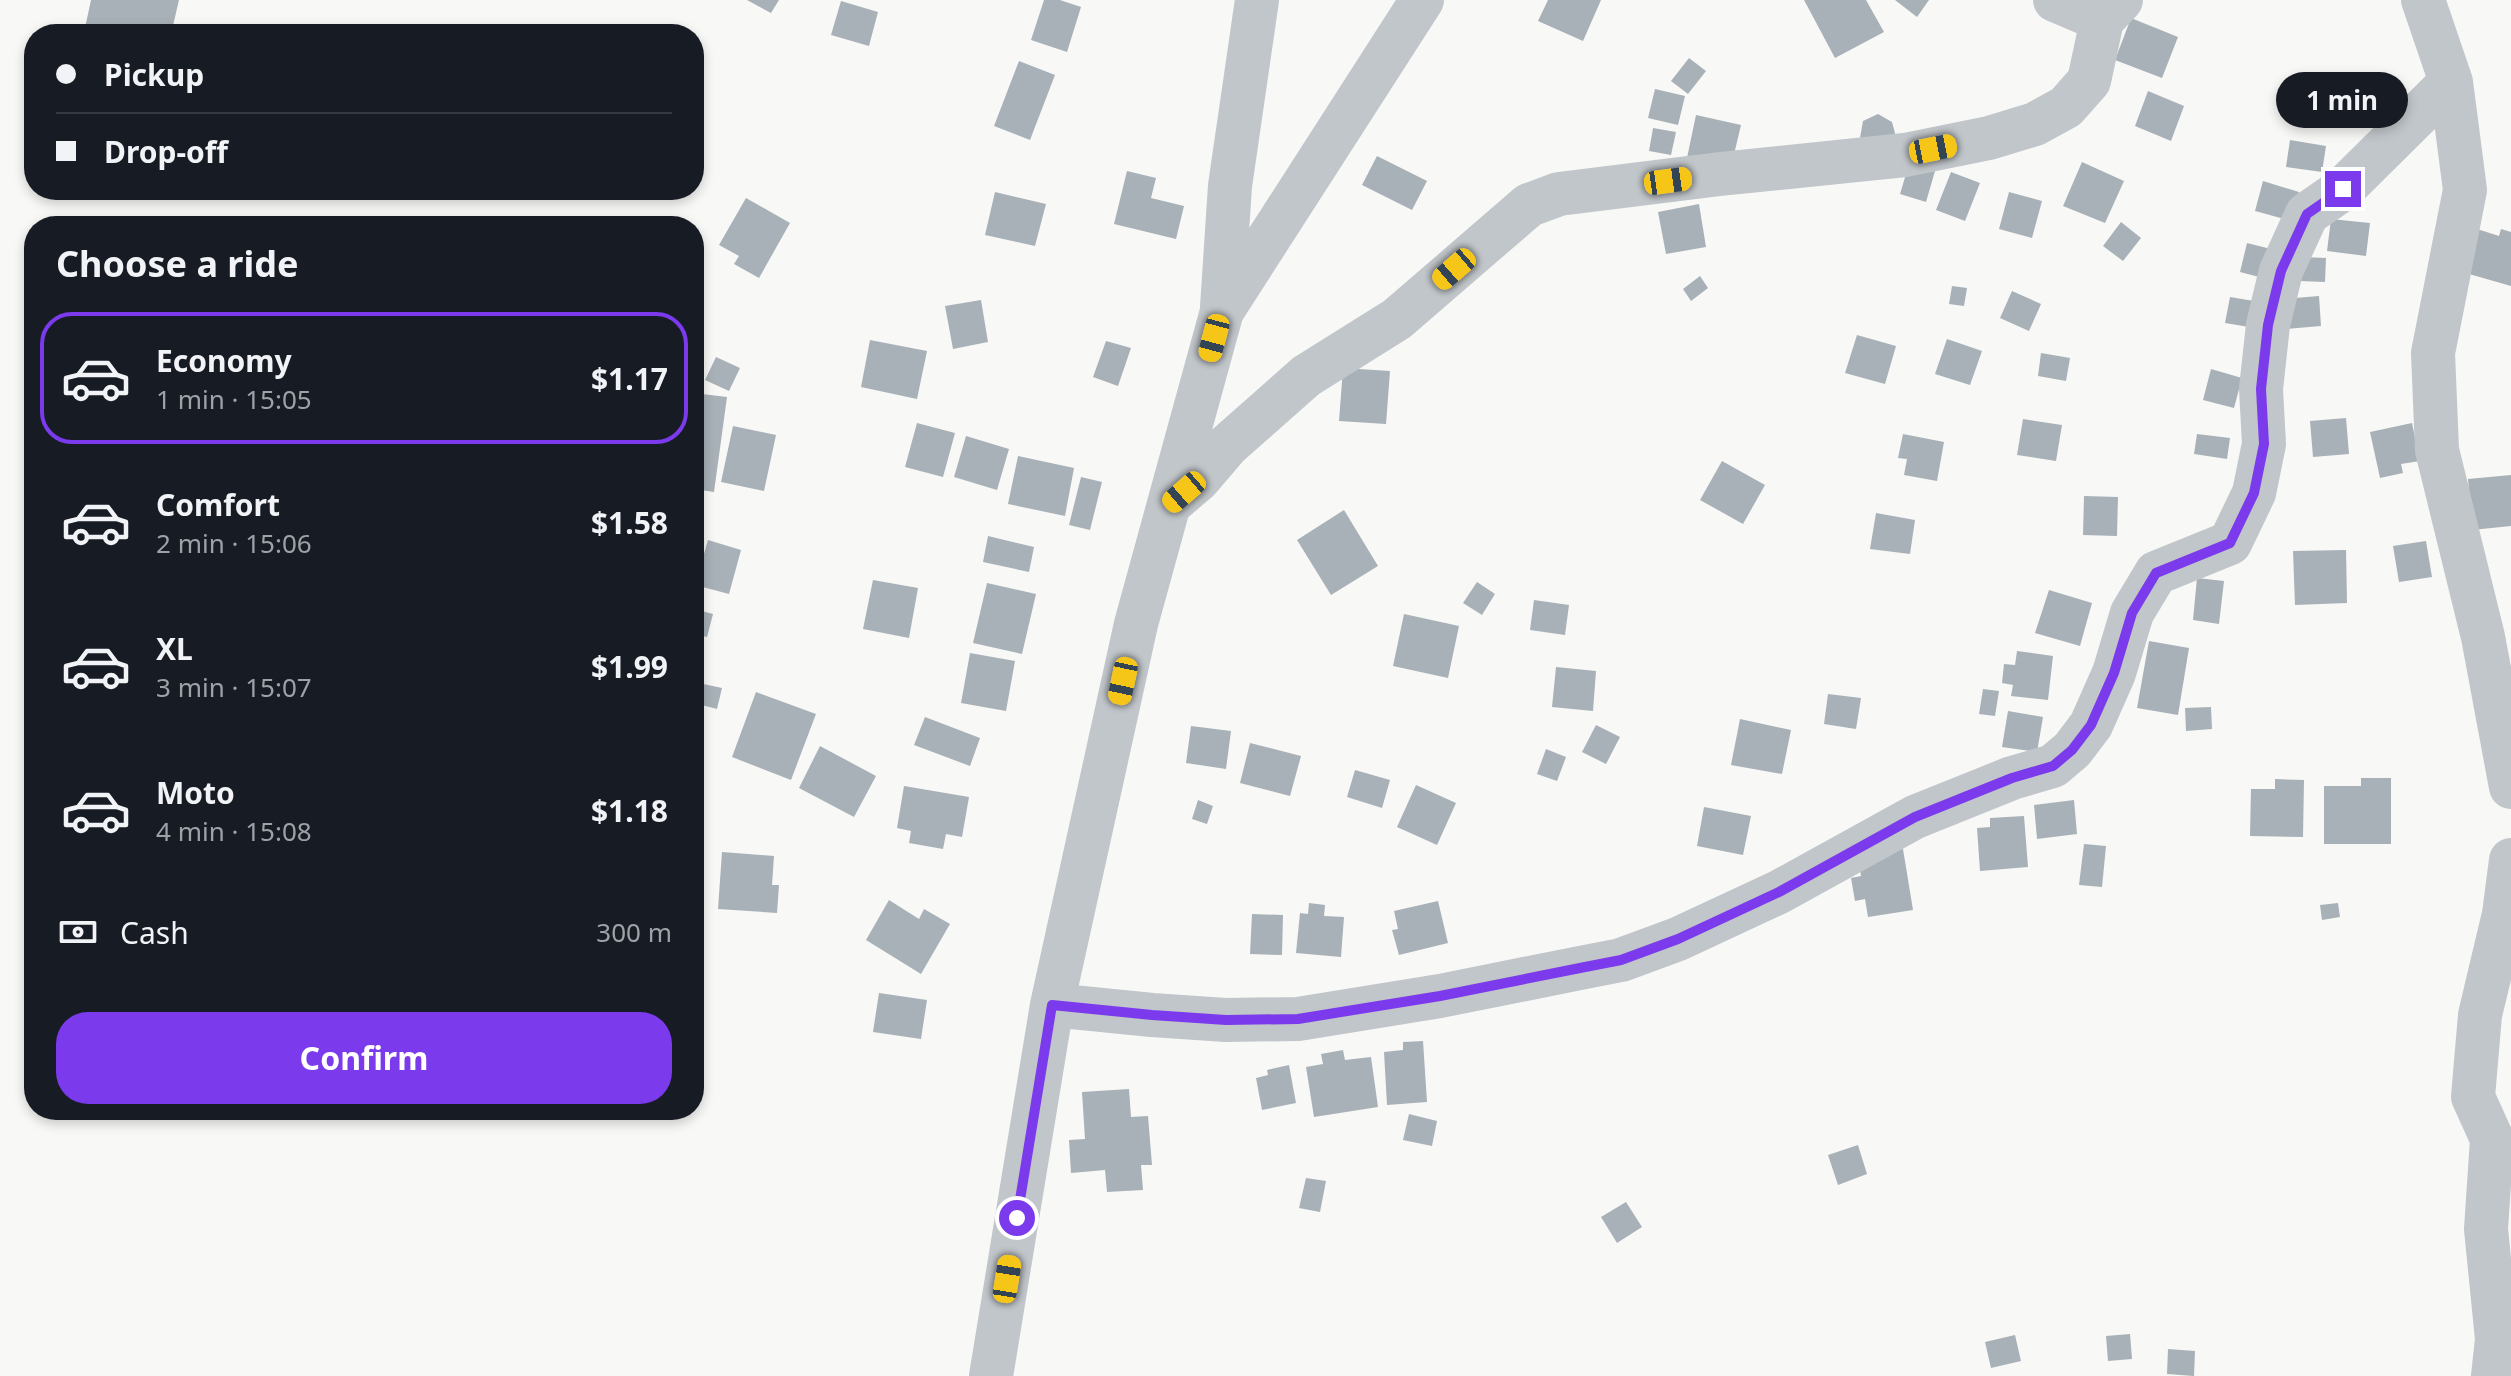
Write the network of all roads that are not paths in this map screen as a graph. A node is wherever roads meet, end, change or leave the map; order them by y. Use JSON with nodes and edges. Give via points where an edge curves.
{"nodes":[{"id":1,"x":1257,"y":0,"type":"edge"},
{"id":2,"x":1422,"y":0,"type":"edge"},
{"id":3,"x":2055,"y":0,"type":"edge"},
{"id":4,"x":2423,"y":0,"type":"edge"},
{"id":5,"x":2111,"y":10,"type":"edge"},
{"id":6,"x":2451,"y":82,"type":"junction"},
{"id":7,"x":1222,"y":311,"type":"junction"},
{"id":8,"x":1170,"y":503,"type":"junction"},
{"id":9,"x":2497,"y":630,"type":"edge"},
{"id":10,"x":2511,"y":787,"type":"edge"},
{"id":11,"x":2511,"y":860,"type":"edge"},
{"id":12,"x":1052,"y":1005,"type":"junction"},
{"id":13,"x":991,"y":1376,"type":"edge"},
{"id":14,"x":2493,"y":1376,"type":"edge"}],
"edges":[{"from":1,"to":7,"type":"street","via":[[1230,186]]},
{"from":2,"to":7,"type":"street"},
{"from":3,"to":5,"type":"street"},
{"from":4,"to":6,"type":"street"},
{"from":5,"to":8,"type":"street","via":[[2089,81],[2066,107],[2035,124],[1905,155],[1559,194],[1529,205],[1397,319],[1306,376]]},
{"from":6,"to":9,"type":"street","via":[[2465,190],[2433,353],[2437,450]]},
{"from":6,"to":12,"type":"street","via":[[2343,189],[2307,214],[2281,271],[2268,325],[2261,389],[2264,444],[2254,493],[2230,543],[2156,573],[2132,613],[2091,725],[2053,766],[1915,817],[1779,892],[1621,960],[1298,1019],[1226,1020]]},
{"from":7,"to":8,"type":"street"},
{"from":8,"to":12,"type":"street","via":[[1136,624]]},
{"from":9,"to":10,"type":"street"},
{"from":11,"to":14,"type":"street","via":[[2480,1015],[2473,1097],[2492,1139],[2486,1229],[2497,1339]]},
{"from":12,"to":13,"type":"street"}]}
